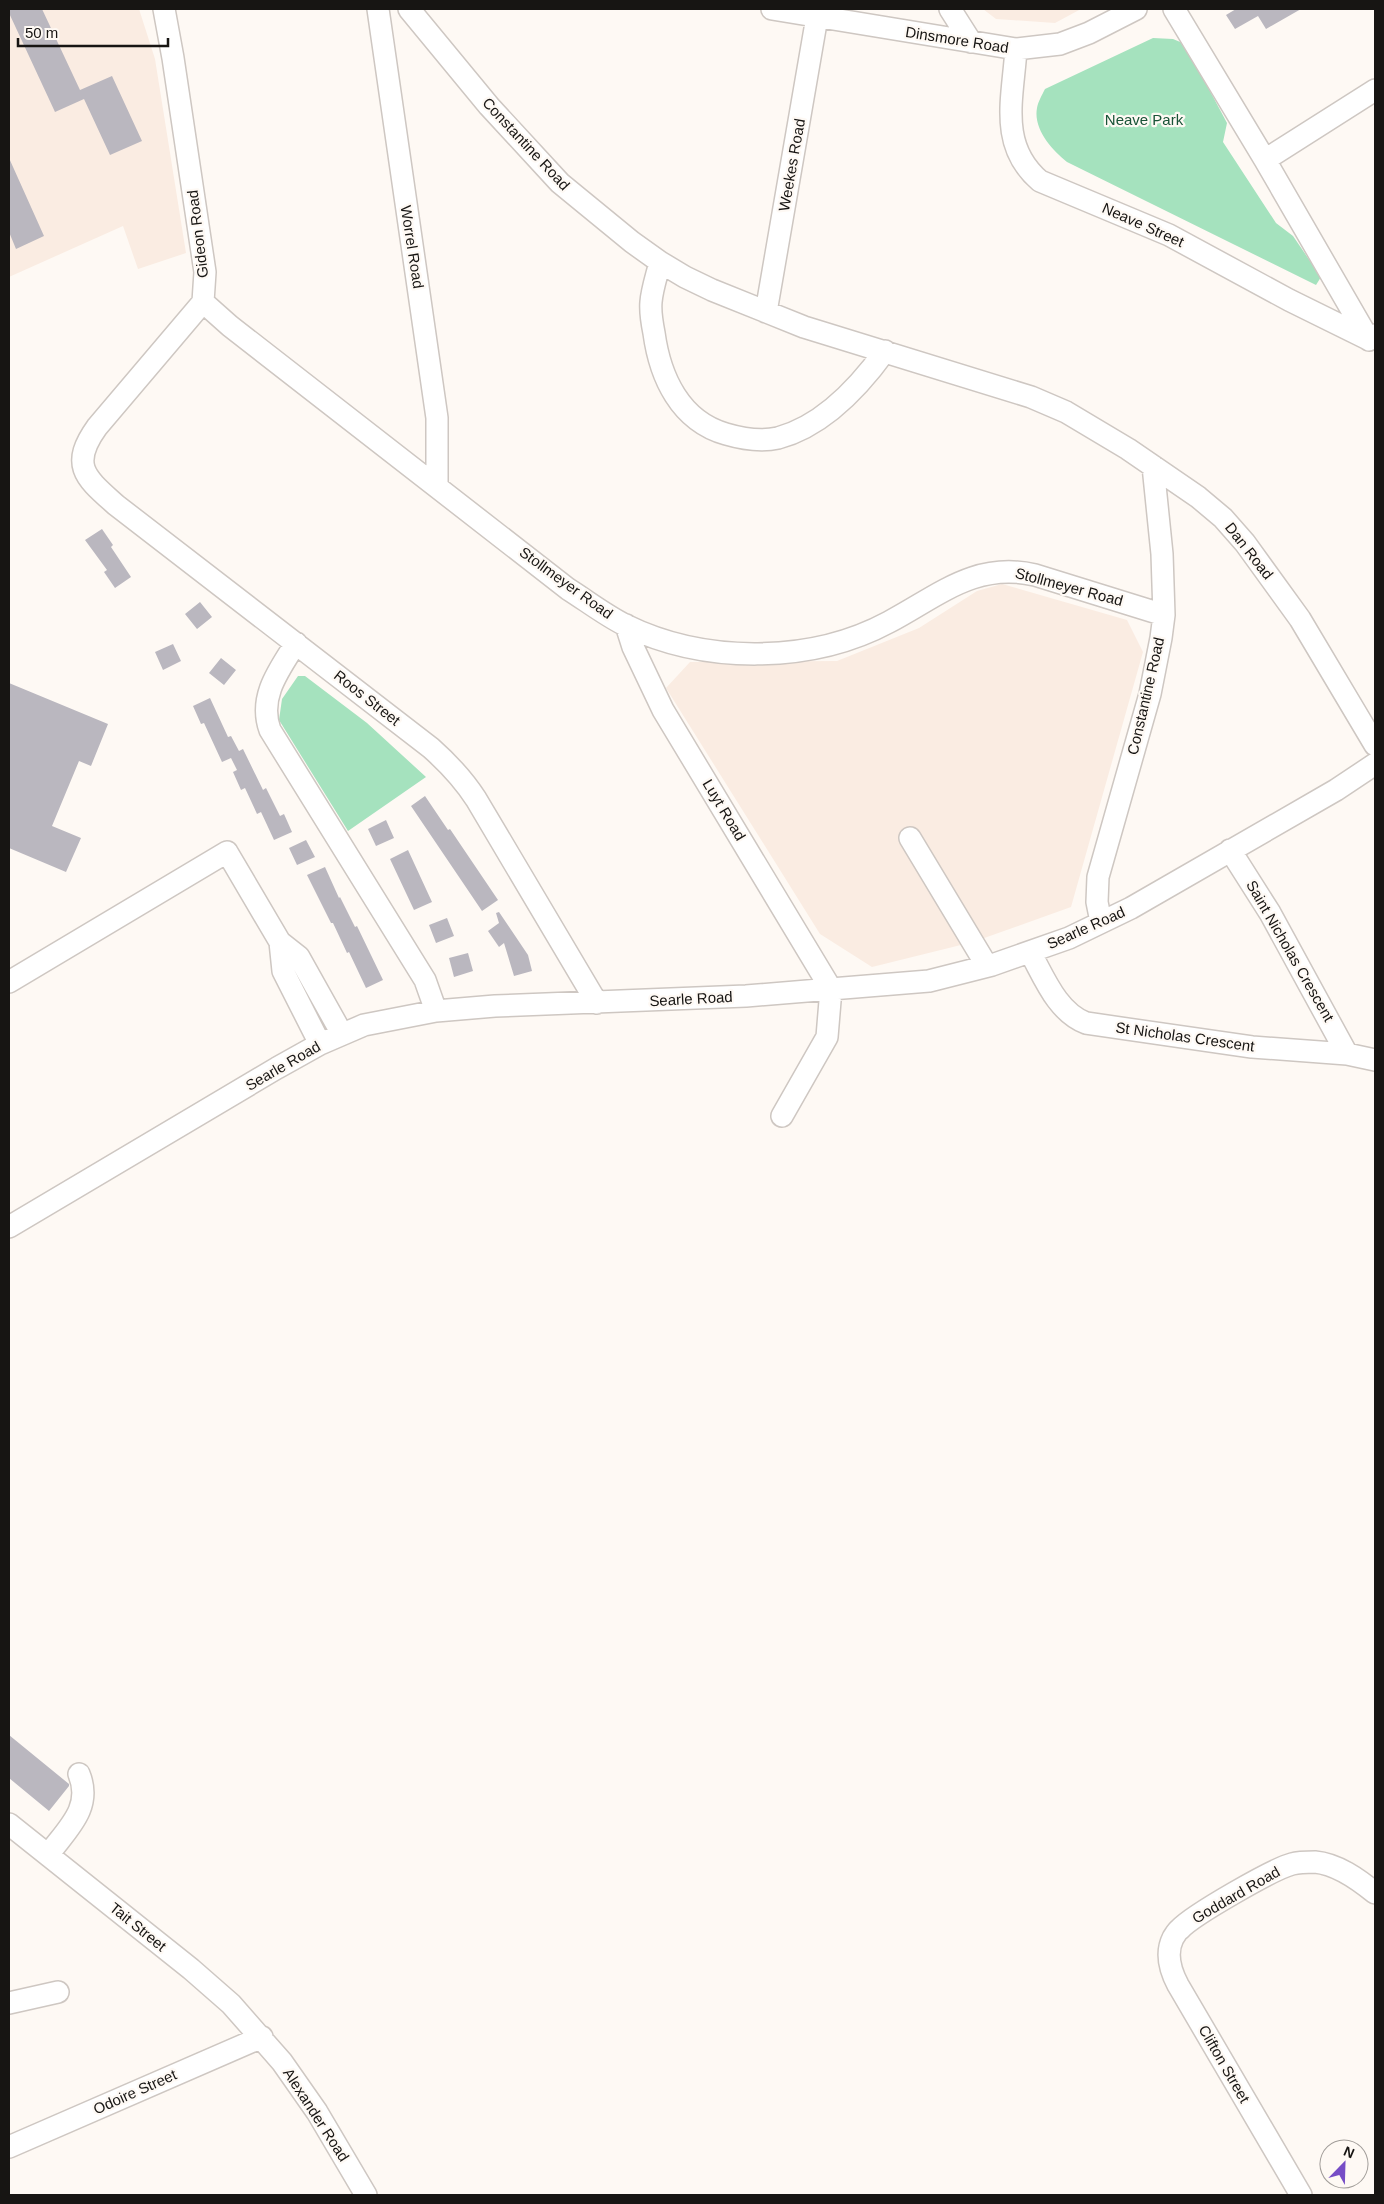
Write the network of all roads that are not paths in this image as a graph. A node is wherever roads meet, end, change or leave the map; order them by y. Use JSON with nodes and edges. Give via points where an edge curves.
{"nodes":[{"id":1,"x":164,"y":9,"type":"edge"},
{"id":2,"x":378,"y":9,"type":"edge"},
{"id":3,"x":409,"y":9,"type":"edge"},
{"id":4,"x":772,"y":9,"type":"edge"},
{"id":5,"x":950,"y":9,"type":"edge"},
{"id":6,"x":1136,"y":9,"type":"edge"},
{"id":7,"x":1174,"y":9,"type":"edge"},
{"id":8,"x":817,"y":17,"type":"junction"},
{"id":9,"x":971,"y":42,"type":"junction"},
{"id":10,"x":1016,"y":50,"type":"junction"},
{"id":11,"x":1375,"y":90,"type":"edge"},
{"id":12,"x":1265,"y":160,"type":"junction"},
{"id":13,"x":660,"y":262,"type":"junction"},
{"id":14,"x":203,"y":302,"type":"junction"},
{"id":15,"x":766,"y":312,"type":"junction"},
{"id":16,"x":1373,"y":341,"type":"edge"},
{"id":17,"x":885,"y":351,"type":"junction"},
{"id":18,"x":1066,"y":412,"type":"joint"},
{"id":19,"x":1153,"y":466,"type":"junction"},
{"id":20,"x":437,"y":486,"type":"junction"},
{"id":21,"x":1164,"y":615,"type":"junction"},
{"id":22,"x":626,"y":626,"type":"junction"},
{"id":23,"x":296,"y":643,"type":"junction"},
{"id":24,"x":1375,"y":745,"type":"edge"},
{"id":25,"x":1375,"y":764,"type":"edge"},
{"id":26,"x":910,"y":838,"type":"dead end"},
{"id":27,"x":1230,"y":850,"type":"junction"},
{"id":28,"x":1101,"y":922,"type":"junction"},
{"id":29,"x":280,"y":942,"type":"junction"},
{"id":30,"x":1030,"y":952,"type":"junction"},
{"id":31,"x":987,"y":966,"type":"junction"},
{"id":32,"x":9,"y":982,"type":"edge"},
{"id":33,"x":831,"y":990,"type":"junction"},
{"id":34,"x":597,"y":1003,"type":"junction"},
{"id":35,"x":436,"y":1011,"type":"junction"},
{"id":36,"x":342,"y":1034,"type":"junction"},
{"id":37,"x":320,"y":1044,"type":"junction"},
{"id":38,"x":1347,"y":1054,"type":"junction"},
{"id":39,"x":1375,"y":1060,"type":"edge"},
{"id":40,"x":782,"y":1116,"type":"dead end"},
{"id":41,"x":9,"y":1227,"type":"edge"},
{"id":42,"x":79,"y":1774,"type":"dead end"},
{"id":43,"x":9,"y":1824,"type":"edge"},
{"id":44,"x":48,"y":1855,"type":"junction"},
{"id":45,"x":1375,"y":1892,"type":"edge"},
{"id":46,"x":1180,"y":1929,"type":"joint"},
{"id":47,"x":58,"y":1992,"type":"dead end"},
{"id":48,"x":9,"y":2003,"type":"edge"},
{"id":49,"x":262,"y":2037,"type":"junction"},
{"id":50,"x":9,"y":2147,"type":"edge"},
{"id":51,"x":366,"y":2195,"type":"edge"},
{"id":52,"x":1301,"y":2195,"type":"edge"}],
"edges":[{"from":1,"to":14,"type":"street","name":"Gideon Road","via":[[205,272]]},
{"from":2,"to":20,"type":"street","name":"Worrel Road","via":[[436,410]]},
{"from":3,"to":13,"type":"street","name":"Constantine Road","via":[[489,106],[560,183]]},
{"from":4,"to":8,"type":"street","name":"Dinsmore Road"},
{"from":5,"to":9,"type":"street"},
{"from":6,"to":10,"type":"street","name":"Dinsmore Road","via":[[1060,44]]},
{"from":7,"to":12,"type":"street","name":"Neave Street"},
{"from":8,"to":9,"type":"street","name":"Dinsmore Road"},
{"from":8,"to":15,"type":"street","name":"Weekes Road"},
{"from":9,"to":10,"type":"street","name":"Dinsmore Road"},
{"from":10,"to":16,"type":"street","name":"Neave Street","via":[[1011,118],[1013,137],[1024,166],[1040,181],[1169,235]]},
{"from":11,"to":12,"type":"street"},
{"from":12,"to":16,"type":"street","name":"Neave Street"},
{"from":13,"to":15,"type":"street","name":"Constantine Road","via":[[692,280]]},
{"from":13,"to":17,"type":"street","via":[[651,303],[656,348],[672,393],[682,407],[705,427],[738,438],[760,440],[794,432],[813,423],[854,390]]},
{"from":14,"to":20,"type":"street","name":"Stollmeyer Road","via":[[237,332]]},
{"from":14,"to":23,"type":"street","name":"Roos Street","via":[[97,428],[84,449],[82,467],[91,482],[116,504]]},
{"from":15,"to":17,"type":"street","name":"Constantine Road"},
{"from":17,"to":18,"type":"street","name":"Constantine Road","via":[[1031,397]]},
{"from":18,"to":19,"type":"street","name":"Dan Road"},
{"from":19,"to":21,"type":"street","name":"Constantine Road"},
{"from":19,"to":24,"type":"street","name":"Dan Road","via":[[1198,497],[1245,543],[1300,619]]},
{"from":20,"to":22,"type":"street","name":"Stollmeyer Road","via":[[568,588]]},
{"from":21,"to":22,"type":"street","name":"Stollmeyer Road","via":[[1035,575],[1000,571],[955,584],[871,631],[799,651],[748,653],[700,648],[663,640]]},
{"from":21,"to":28,"type":"street","name":"Constantine Road","via":[[1150,694],[1098,877],[1097,902]]},
{"from":22,"to":33,"type":"street","name":"Luyt Road","via":[[663,710]]},
{"from":23,"to":34,"type":"street","name":"Roos Street","via":[[431,748],[465,781]]},
{"from":23,"to":35,"type":"street","via":[[268,692],[266,711],[270,730],[425,980]]},
{"from":25,"to":27,"type":"street","name":"Searle Road"},
{"from":26,"to":31,"type":"street"},
{"from":27,"to":28,"type":"street","name":"Searle Road","via":[[1163,891]]},
{"from":27,"to":38,"type":"street","name":"Saint Nicholas Crescent","via":[[1270,913]]},
{"from":28,"to":30,"type":"street","name":"Searle Road"},
{"from":29,"to":32,"type":"street","via":[[227,852]]},
{"from":29,"to":36,"type":"street","via":[[298,957]]},
{"from":29,"to":37,"type":"street","via":[[282,971]]},
{"from":30,"to":31,"type":"street","name":"Searle Road"},
{"from":30,"to":38,"type":"street","name":"St Nicholas Crescent","via":[[1063,1008],[1086,1023],[1252,1047]]},
{"from":31,"to":33,"type":"street","name":"Searle Road","via":[[929,980]]},
{"from":33,"to":34,"type":"street","name":"Searle Road"},
{"from":33,"to":40,"type":"street","via":[[827,1037]]},
{"from":34,"to":35,"type":"street","name":"Searle Road"},
{"from":35,"to":36,"type":"street","name":"Searle Road","via":[[364,1025]]},
{"from":36,"to":37,"type":"street","name":"Searle Road"},
{"from":37,"to":41,"type":"street","name":"Searle Road"},
{"from":38,"to":39,"type":"street","name":"St Nicholas Crescent"},
{"from":42,"to":44,"type":"street","via":[[84,1793],[81,1808]]},
{"from":43,"to":44,"type":"street","name":"Tait Street"},
{"from":44,"to":49,"type":"street","name":"Tait Street","via":[[190,1969],[231,2004]]},
{"from":45,"to":46,"type":"street","name":"Goddard Road","via":[[1344,1871],[1326,1864],[1292,1864],[1250,1885]]},
{"from":46,"to":52,"type":"street","name":"Clifton Street","via":[[1170,1948],[1173,1976]]},
{"from":47,"to":48,"type":"street"},
{"from":49,"to":50,"type":"street","name":"Odoire Street"},
{"from":49,"to":51,"type":"street","name":"Alexander Road","via":[[317,2112]]}]}
